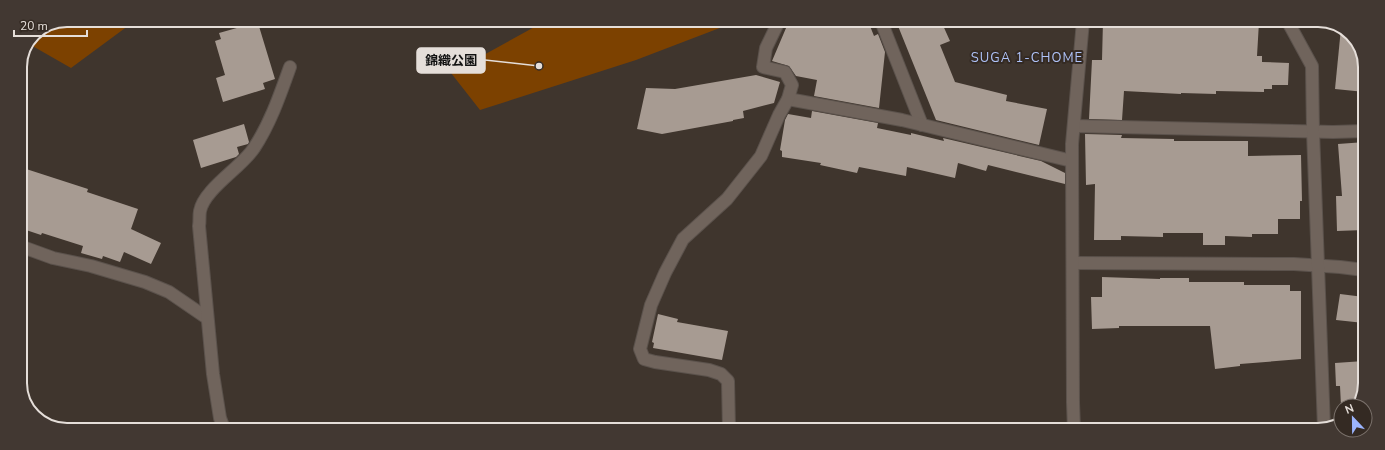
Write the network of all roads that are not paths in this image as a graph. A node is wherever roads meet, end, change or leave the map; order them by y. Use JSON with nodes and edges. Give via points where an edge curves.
{"nodes":[{"id":1,"x":776,"y":27,"type":"edge"},
{"id":2,"x":883,"y":27,"type":"edge"},
{"id":3,"x":1082,"y":27,"type":"edge"},
{"id":4,"x":1291,"y":27,"type":"edge"},
{"id":5,"x":290,"y":67,"type":"dead end"},
{"id":6,"x":788,"y":99,"type":"junction"},
{"id":7,"x":922,"y":125,"type":"junction"},
{"id":8,"x":1074,"y":126,"type":"junction"},
{"id":9,"x":1312,"y":131,"type":"junction"},
{"id":10,"x":1358,"y":131,"type":"edge"},
{"id":11,"x":1072,"y":161,"type":"junction"},
{"id":12,"x":27,"y":249,"type":"edge"},
{"id":13,"x":1073,"y":263,"type":"junction"},
{"id":14,"x":1318,"y":265,"type":"junction"},
{"id":15,"x":1358,"y":269,"type":"edge"},
{"id":16,"x":207,"y":318,"type":"junction"},
{"id":17,"x":222,"y":423,"type":"edge"},
{"id":18,"x":729,"y":423,"type":"edge"},
{"id":19,"x":1074,"y":423,"type":"edge"},
{"id":20,"x":1324,"y":423,"type":"edge"}],
"edges":[{"from":1,"to":6,"type":"street","via":[[766,48],[763,67],[785,72],[792,85]]},
{"from":2,"to":7,"type":"street"},
{"from":3,"to":8,"type":"street"},
{"from":4,"to":9,"type":"street","via":[[1312,66]]},
{"from":5,"to":16,"type":"street","via":[[260,138],[252,150],[207,197],[200,210],[199,226]]},
{"from":6,"to":7,"type":"street"},
{"from":6,"to":18,"type":"street","via":[[761,156],[727,199],[683,239],[651,305],[640,349],[644,359],[721,374],[728,381]]},
{"from":7,"to":11,"type":"street"},
{"from":8,"to":9,"type":"street"},
{"from":8,"to":11,"type":"street"},
{"from":9,"to":10,"type":"street"},
{"from":9,"to":14,"type":"street"},
{"from":11,"to":13,"type":"street"},
{"from":12,"to":16,"type":"street","via":[[53,258],[145,282],[169,292]]},
{"from":13,"to":14,"type":"street"},
{"from":13,"to":19,"type":"street"},
{"from":14,"to":15,"type":"street"},
{"from":14,"to":20,"type":"street"},
{"from":16,"to":17,"type":"street","via":[[212,374]]}]}
